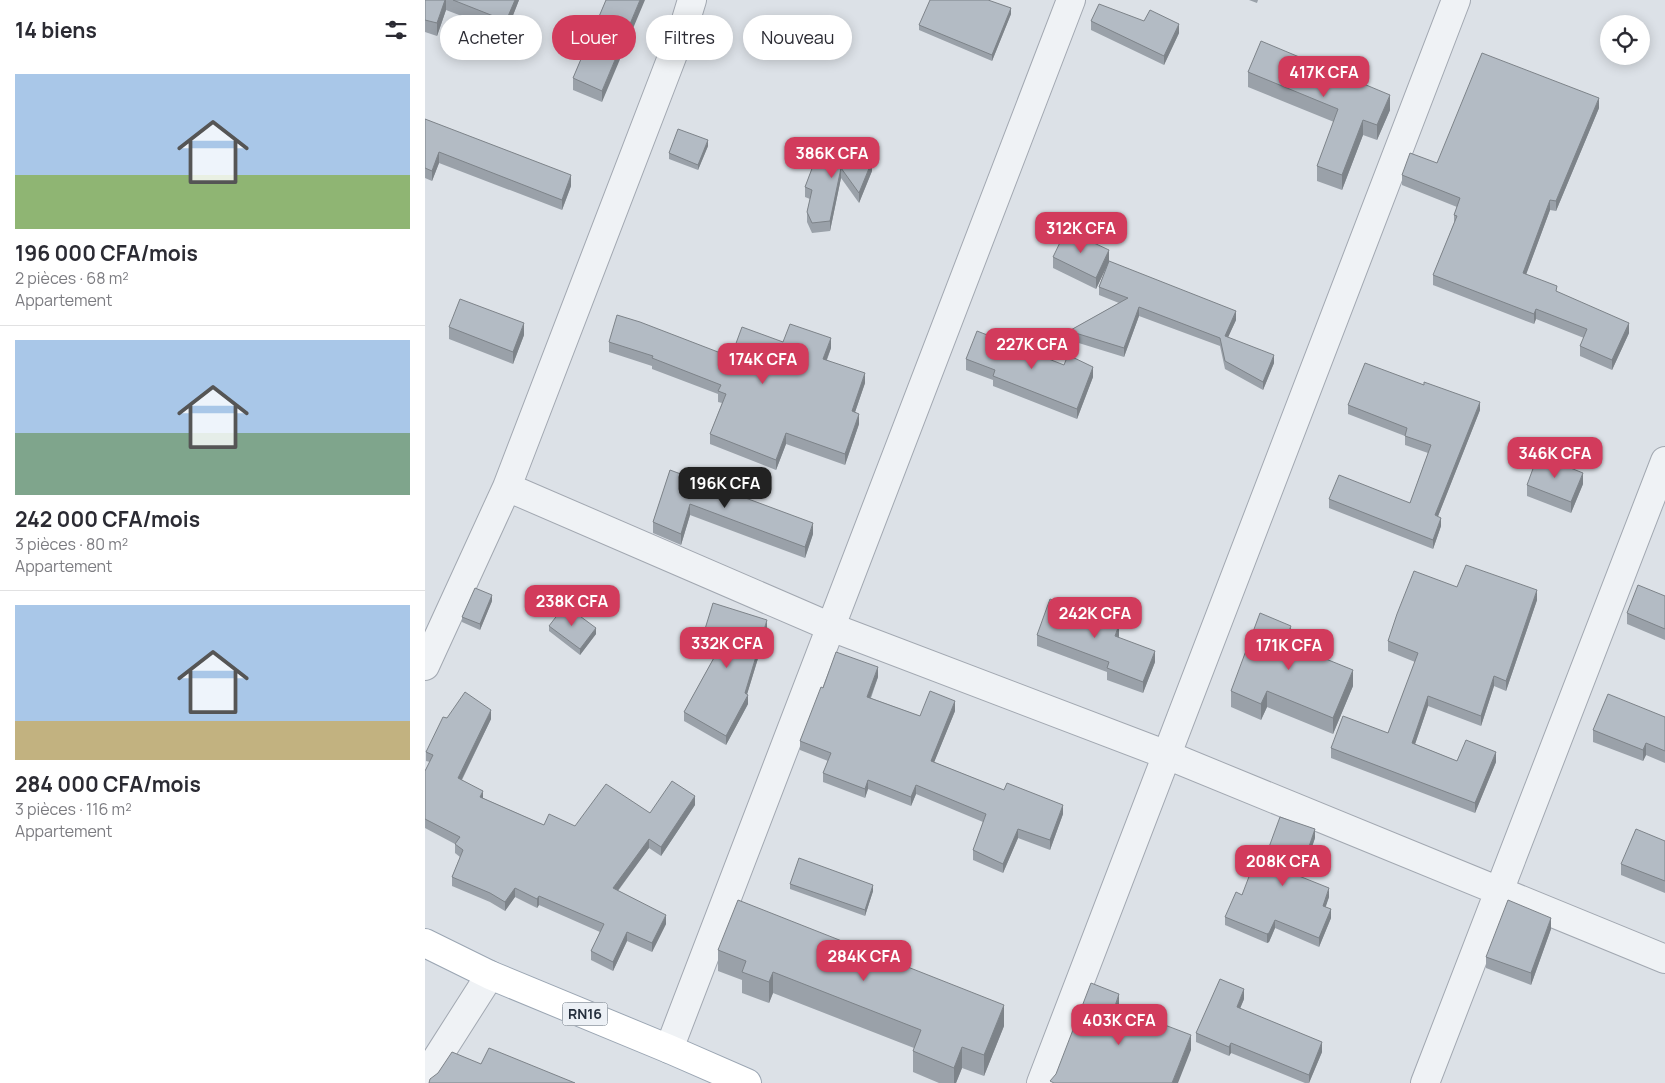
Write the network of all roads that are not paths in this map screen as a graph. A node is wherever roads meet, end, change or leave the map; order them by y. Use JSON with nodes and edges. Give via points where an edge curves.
{"nodes":[{"id":1,"x":693,"y":0,"type":"edge"},
{"id":2,"x":1071,"y":0,"type":"edge"},
{"id":3,"x":1456,"y":0,"type":"edge"},
{"id":4,"x":1665,"y":461,"type":"edge"},
{"id":5,"x":507,"y":487,"type":"junction"},
{"id":6,"x":831,"y":627,"type":"junction"},
{"id":7,"x":425,"y":666,"type":"edge"},
{"id":8,"x":1167,"y":755,"type":"junction"},
{"id":9,"x":1499,"y":891,"type":"junction"},
{"id":10,"x":425,"y":943,"type":"edge"},
{"id":11,"x":1665,"y":960,"type":"edge"},
{"id":12,"x":490,"y":975,"type":"junction"},
{"id":13,"x":669,"y":1049,"type":"junction"},
{"id":14,"x":425,"y":1077,"type":"edge"},
{"id":15,"x":747,"y":1083,"type":"edge"},
{"id":16,"x":1041,"y":1083,"type":"edge"},
{"id":17,"x":1425,"y":1083,"type":"edge"}],
"edges":[{"from":1,"to":5,"type":"street"},
{"from":2,"to":6,"type":"street"},
{"from":3,"to":8,"type":"street"},
{"from":4,"to":9,"type":"street"},
{"from":5,"to":6,"type":"street"},
{"from":5,"to":7,"type":"street"},
{"from":6,"to":8,"type":"street"},
{"from":6,"to":13,"type":"street"},
{"from":8,"to":9,"type":"street"},
{"from":8,"to":16,"type":"street"},
{"from":9,"to":11,"type":"street"},
{"from":9,"to":17,"type":"street"},
{"from":10,"to":12,"type":"main road","number":"RN16"},
{"from":12,"to":13,"type":"main road","number":"RN16"},
{"from":12,"to":14,"type":"street"},
{"from":13,"to":15,"type":"main road","number":"RN16"}]}
